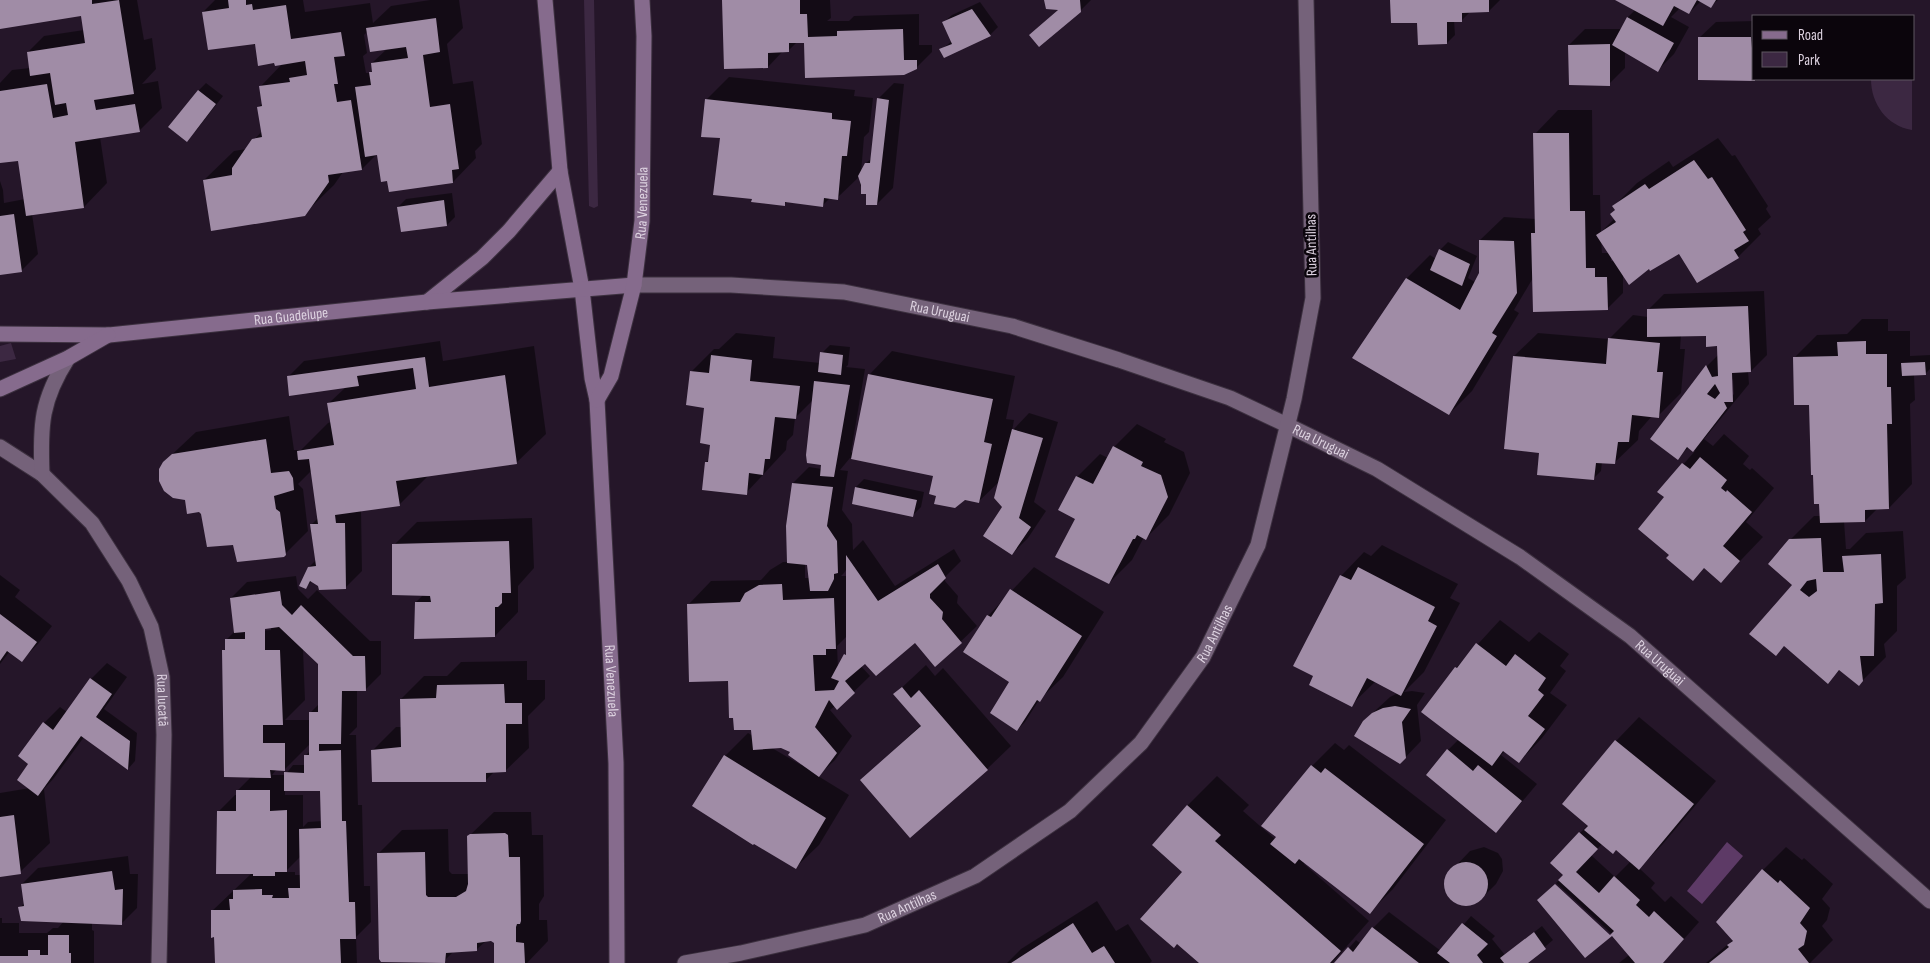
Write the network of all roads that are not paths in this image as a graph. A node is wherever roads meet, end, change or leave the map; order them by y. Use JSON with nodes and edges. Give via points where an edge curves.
{"nodes":[{"id":1,"x":545,"y":0,"type":"edge"},
{"id":2,"x":642,"y":0,"type":"edge"},
{"id":3,"x":1306,"y":0,"type":"edge"},
{"id":4,"x":560,"y":171,"type":"junction"},
{"id":5,"x":634,"y":285,"type":"junction"},
{"id":6,"x":582,"y":289,"type":"junction"},
{"id":7,"x":427,"y":302,"type":"junction"},
{"id":8,"x":0,"y":334,"type":"edge"},
{"id":9,"x":109,"y":335,"type":"junction"},
{"id":10,"x":68,"y":358,"type":"junction"},
{"id":11,"x":0,"y":389,"type":"edge"},
{"id":12,"x":597,"y":400,"type":"junction"},
{"id":13,"x":1287,"y":424,"type":"junction"},
{"id":14,"x":0,"y":447,"type":"edge"},
{"id":15,"x":42,"y":474,"type":"junction"},
{"id":16,"x":1930,"y":901,"type":"edge"},
{"id":17,"x":159,"y":963,"type":"edge"},
{"id":18,"x":618,"y":963,"type":"edge"},
{"id":19,"x":685,"y":963,"type":"edge"}],
"edges":[{"from":1,"to":4,"type":"street","name":"Rua Venezuela"},
{"from":2,"to":5,"type":"street","name":"Rua Venezuela","via":[[642,221]]},
{"from":3,"to":13,"type":"street","name":"Rua Antilhas","via":[[1313,298]]},
{"from":4,"to":6,"type":"street","name":"Rua Venezuela"},
{"from":4,"to":7,"type":"street","via":[[509,232]]},
{"from":5,"to":6,"type":"street","name":"Rua Uruguai"},
{"from":5,"to":12,"type":"street","name":"Rua Venezuela","via":[[610,376]]},
{"from":5,"to":13,"type":"street","name":"Rua Uruguai","via":[[731,285],[844,292],[1012,326],[1230,398]]},
{"from":6,"to":7,"type":"street","name":"Rua Guadelupe"},
{"from":6,"to":12,"type":"street","name":"Rua Venezuela"},
{"from":7,"to":9,"type":"street","name":"Rua Guadelupe"},
{"from":8,"to":9,"type":"street","name":"Rua Guadelupe"},
{"from":9,"to":10,"type":"street"},
{"from":10,"to":11,"type":"street"},
{"from":10,"to":15,"type":"street","via":[[48,395],[43,414]]},
{"from":12,"to":18,"type":"street","name":"Rua Venezuela","via":[[616,764]]},
{"from":13,"to":16,"type":"street","name":"Rua Uruguai","via":[[1386,474],[1520,557],[1630,636]]},
{"from":13,"to":19,"type":"street","name":"Rua Antilhas","via":[[1258,545],[1203,657],[1141,743],[1070,810],[975,876],[865,924]]},
{"from":14,"to":15,"type":"street","name":"Rua Iucatã"},
{"from":15,"to":17,"type":"street","name":"Rua Iucatã","via":[[92,523],[130,581],[151,627],[162,677],[164,735]]}]}
